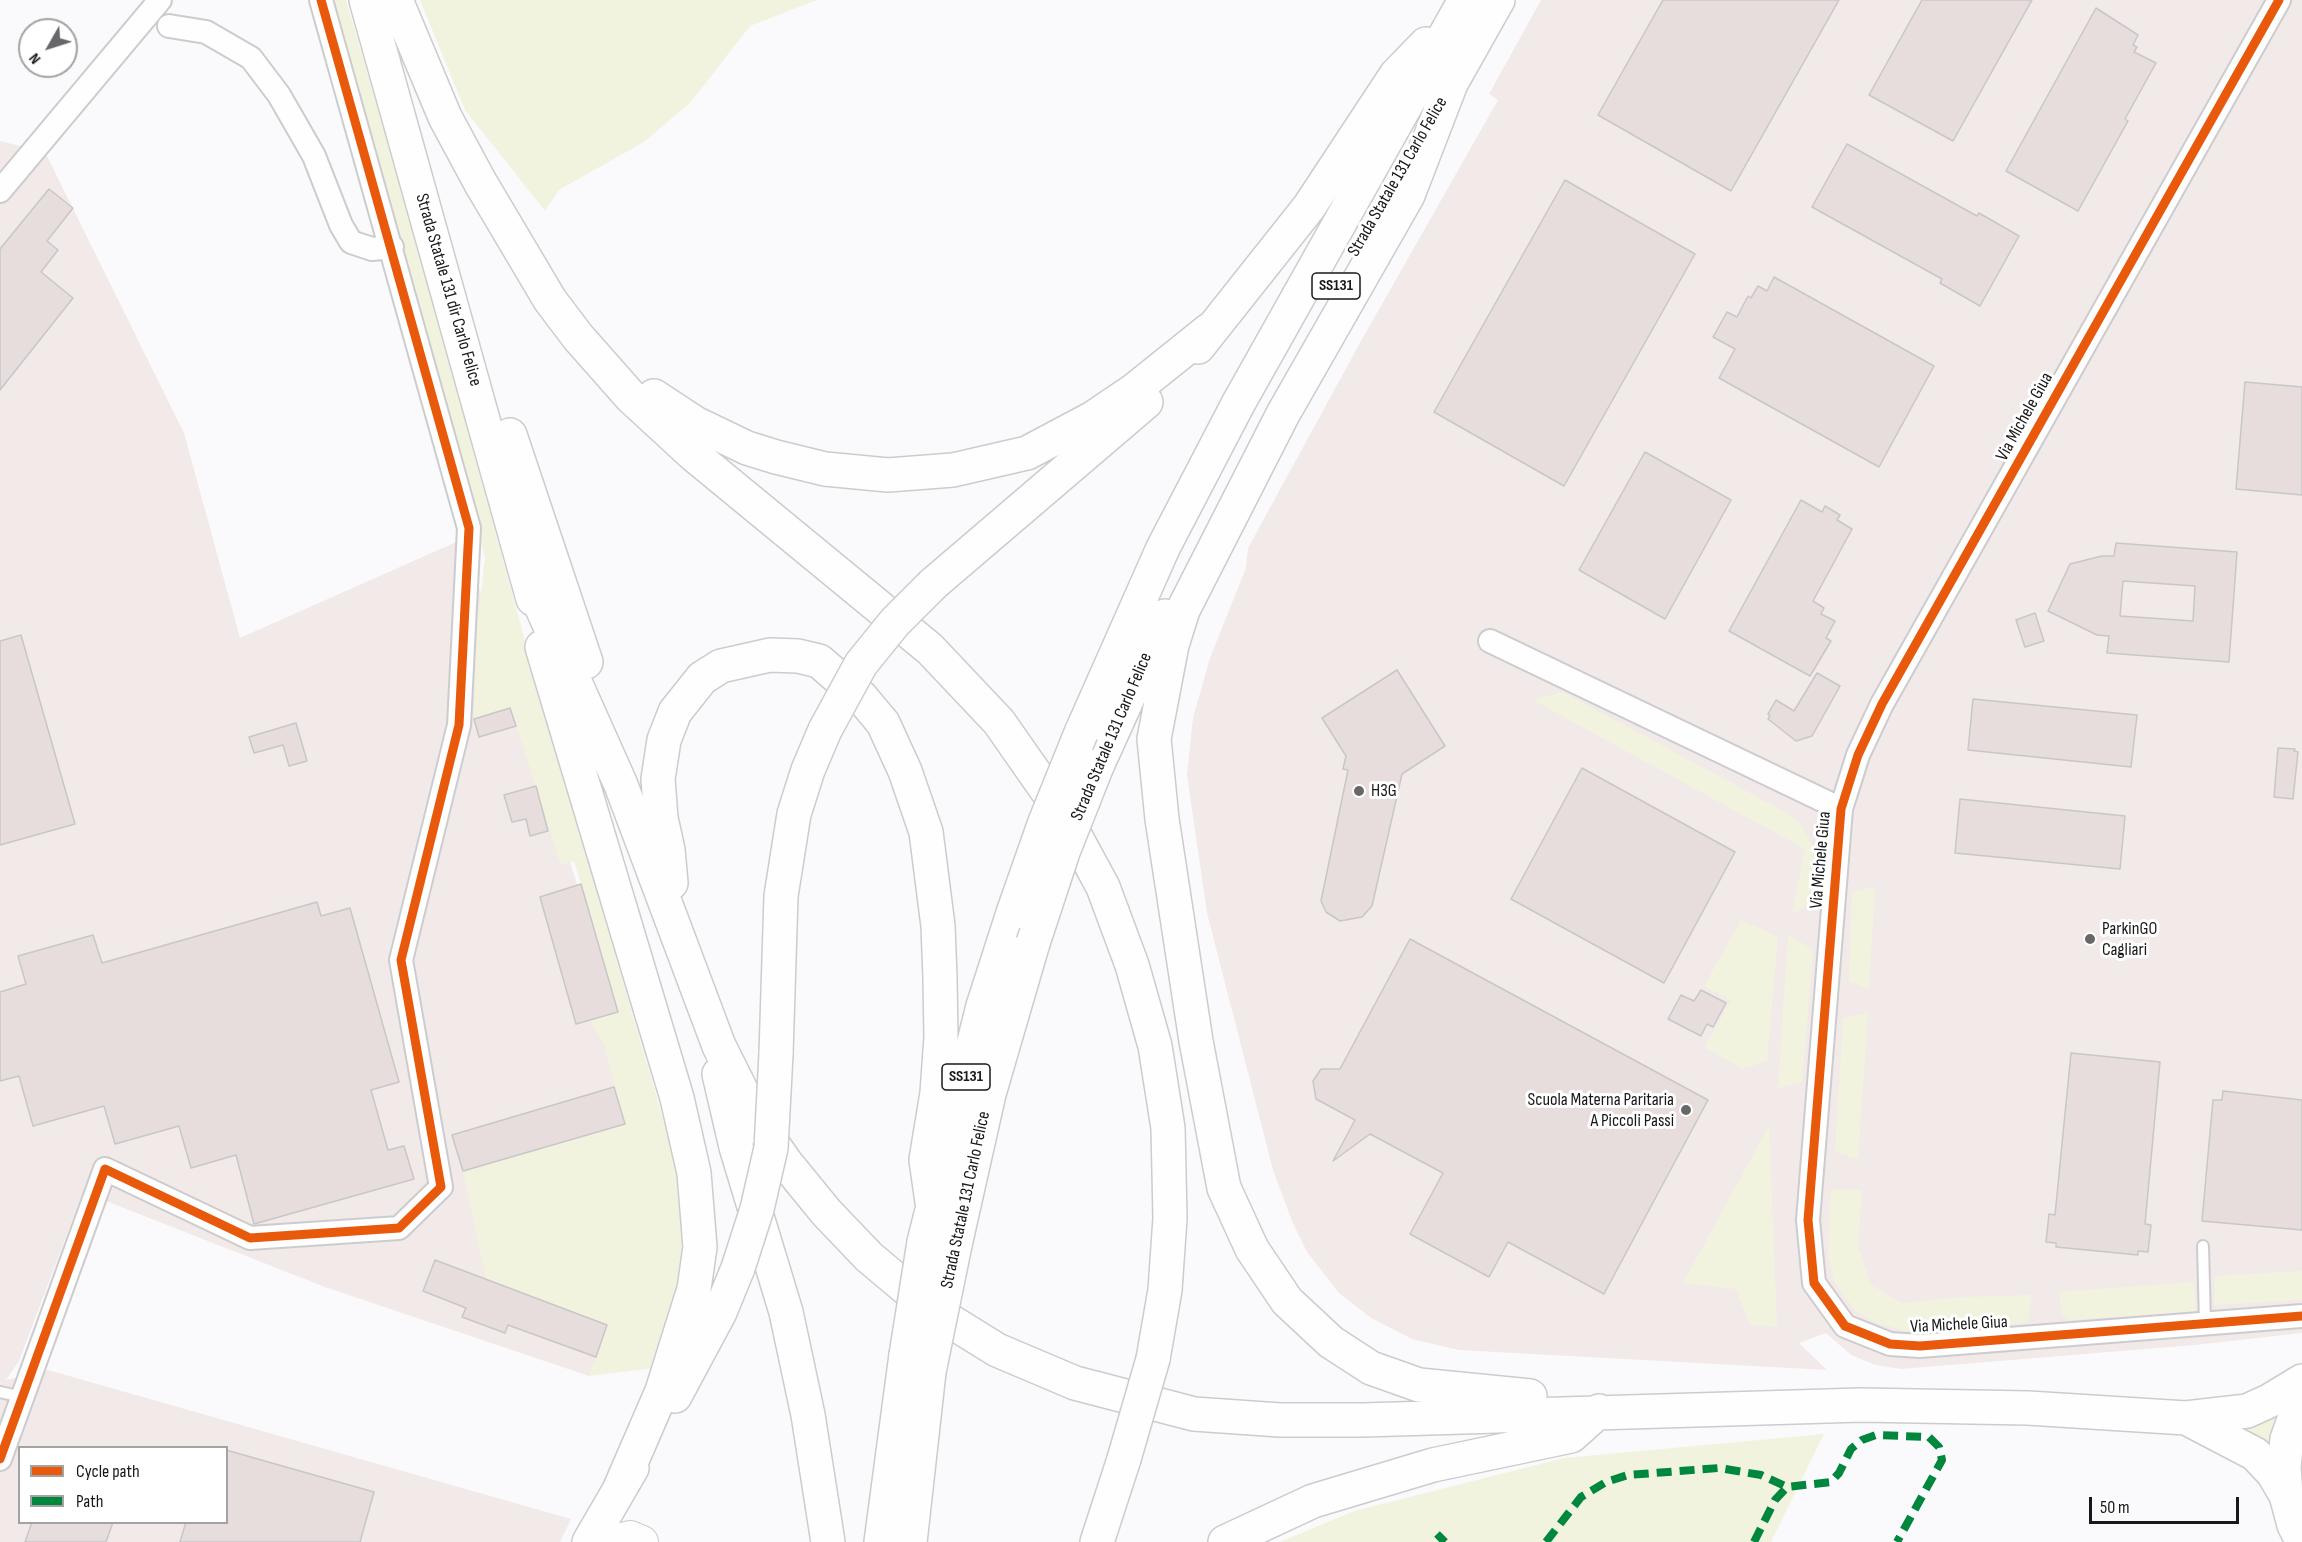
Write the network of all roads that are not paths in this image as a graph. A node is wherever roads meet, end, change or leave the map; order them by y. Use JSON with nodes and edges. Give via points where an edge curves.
{"nodes":[{"id":1,"x":160,"y":0,"type":"edge"},
{"id":2,"x":321,"y":0,"type":"edge"},
{"id":3,"x":366,"y":0,"type":"edge"},
{"id":4,"x":381,"y":0,"type":"edge"},
{"id":5,"x":396,"y":0,"type":"edge"},
{"id":6,"x":1498,"y":0,"type":"edge"},
{"id":7,"x":2279,"y":0,"type":"edge"},
{"id":8,"x":1463,"y":3,"type":"edge"},
{"id":9,"x":169,"y":26,"type":"dead end"},
{"id":10,"x":1450,"y":86,"type":"junction"},
{"id":11,"x":0,"y":191,"type":"edge"},
{"id":12,"x":392,"y":247,"type":"junction"},
{"id":13,"x":525,"y":256,"type":"junction"},
{"id":14,"x":1209,"y":330,"type":"junction"},
{"id":15,"x":529,"y":579,"type":"junction"},
{"id":16,"x":1490,"y":641,"type":"dead end"},
{"id":17,"x":621,"y":785,"type":"junction"},
{"id":18,"x":1841,"y":809,"type":"junction"},
{"id":19,"x":675,"y":929,"type":"junction"},
{"id":20,"x":705,"y":1008,"type":"junction"},
{"id":21,"x":932,"y":1202,"type":"junction"},
{"id":22,"x":939,"y":1244,"type":"junction"},
{"id":23,"x":2203,"y":1246,"type":"dead end"},
{"id":24,"x":2302,"y":1316,"type":"edge"},
{"id":25,"x":2205,"y":1325,"type":"junction"},
{"id":26,"x":917,"y":1364,"type":"junction"},
{"id":27,"x":2302,"y":1381,"type":"edge"},
{"id":28,"x":0,"y":1392,"type":"edge"},
{"id":29,"x":22,"y":1397,"type":"junction"},
{"id":30,"x":2302,"y":1398,"type":"edge"},
{"id":31,"x":1599,"y":1411,"type":"junction"},
{"id":32,"x":2186,"y":1418,"type":"junction"},
{"id":33,"x":0,"y":1459,"type":"edge"},
{"id":34,"x":620,"y":1488,"type":"junction"},
{"id":35,"x":2286,"y":1495,"type":"junction"},
{"id":36,"x":2302,"y":1541,"type":"edge"},
{"id":37,"x":589,"y":1542,"type":"edge"},
{"id":38,"x":609,"y":1542,"type":"edge"},
{"id":39,"x":642,"y":1542,"type":"edge"},
{"id":40,"x":828,"y":1542,"type":"edge"},
{"id":41,"x":881,"y":1542,"type":"edge"},
{"id":42,"x":910,"y":1542,"type":"edge"},
{"id":43,"x":1097,"y":1542,"type":"edge"},
{"id":44,"x":1225,"y":1542,"type":"edge"}],
"edges":[{"from":1,"to":11,"type":"street"},
{"from":2,"to":12,"type":"street"},
{"from":3,"to":15,"type":"main road","name":"Strada Statale 131 dir Carlo Felice"},
{"from":4,"to":17,"type":"main road","via":[[486,362],[590,672]]},
{"from":5,"to":13,"type":"main road","via":[[445,117]]},
{"from":6,"to":10,"type":"main road","name":"Strada Statale 131 Carlo Felice","number":"SS131"},
{"from":7,"to":18,"type":"street","name":"Via Michele Giua","via":[[1882,704],[1858,755]]},
{"from":8,"to":14,"type":"main road","via":[[1396,75],[1309,207]]},
{"from":8,"to":21,"type":"main road","name":"Strada Statale 131 Carlo Felice","number":"SS131","bridge":true,"via":[[1238,404],[1163,548],[1045,822],[984,1006]]},
{"from":9,"to":12,"type":"street","via":[[206,32],[251,58],[279,95],[314,156],[351,242],[372,249]]},
{"from":10,"to":22,"type":"main road","name":"Strada Statale 131 Carlo Felice","number":"SS131","bridge":true,"via":[[1228,481],[1097,766],[1063,852]]},
{"from":10,"to":31,"type":"main road","via":[[1408,195],[1289,404],[1183,610],[1172,645],[1154,739],[1162,819],[1196,1041],[1224,1188],[1252,1249],[1287,1301],[1331,1342],[1371,1368],[1419,1385],[1560,1398]]},
{"from":12,"to":29,"type":"street","via":[[469,528],[459,725],[401,960],[441,1187],[399,1228],[250,1238],[105,1169]]},
{"from":13,"to":14,"type":"main road","via":[[614,361],[669,406],[747,448],[825,469],[888,475],[953,470],[1027,453],[1125,397]]},
{"from":13,"to":43,"type":"main road","bridge":true,"via":[[550,300],[631,397],[694,455],[930,649],[999,722],[1064,815],[1103,887],[1132,965],[1155,1046],[1168,1128],[1170,1218],[1165,1290],[1153,1359]]},
{"from":14,"to":34,"type":"main road","bridge":true,"via":[[1186,365],[1114,432],[933,584],[895,622],[872,650],[825,730],[794,814],[781,896],[771,1148],[757,1209],[738,1268],[696,1359]]},
{"from":15,"to":17,"type":"main road"},
{"from":15,"to":34,"type":"main road","via":[[544,660],[676,1098],[694,1173],[700,1247],[694,1289],[662,1391]]},
{"from":16,"to":18,"type":"street","name":"Via Michele Giua"},
{"from":17,"to":19,"type":"main road"},
{"from":18,"to":25,"type":"street","name":"Via Michele Giua","via":[[1808,1220],[1814,1283],[1845,1326],[1890,1344],[1920,1347]]},
{"from":19,"to":20,"type":"main road"},
{"from":19,"to":21,"type":"main road","via":[[658,779],[664,740],[675,712],[702,678],[721,666],[770,655],[819,662],[862,698],[883,723],[926,832],[940,978],[937,1093],[926,1160]]},
{"from":20,"to":31,"type":"main road","via":[[755,1118],[826,1212],[869,1257],[931,1309],[997,1350],[1075,1383],[1194,1414],[1363,1420]]},
{"from":20,"to":40,"type":"main road","via":[[735,1147],[786,1312],[808,1415]]},
{"from":21,"to":22,"type":"main road","name":"Strada Statale 131 Carlo Felice","number":"SS131"},
{"from":22,"to":26,"type":"main road","name":"Strada Statale 131 Carlo Felice","number":"SS131","bridge":true},
{"from":23,"to":25,"type":"lane"},
{"from":24,"to":25,"type":"street","name":"Via Michele Giua"},
{"from":26,"to":41,"type":"main road","name":"Strada Statale 131 Carlo Felice","number":"SS131"},
{"from":26,"to":42,"type":"main road","name":"Strada Statale 131 Carlo Felice","number":"SS131"},
{"from":27,"to":32,"type":"main road","via":[[2247,1411]]},
{"from":28,"to":29,"type":"lane"},
{"from":29,"to":33,"type":"street"},
{"from":30,"to":35,"type":"main road","via":[[2287,1439]]},
{"from":31,"to":32,"type":"main road","via":[[1861,1405],[2028,1408]]},
{"from":31,"to":44,"type":"main road","via":[[1572,1436],[1432,1465],[1313,1501]]},
{"from":32,"to":35,"type":"main road","via":[[2255,1454]]},
{"from":34,"to":37,"type":"main road"},
{"from":35,"to":36,"type":"main road"},
{"from":38,"to":39,"type":"main road","via":[[630,1537]]}]}
